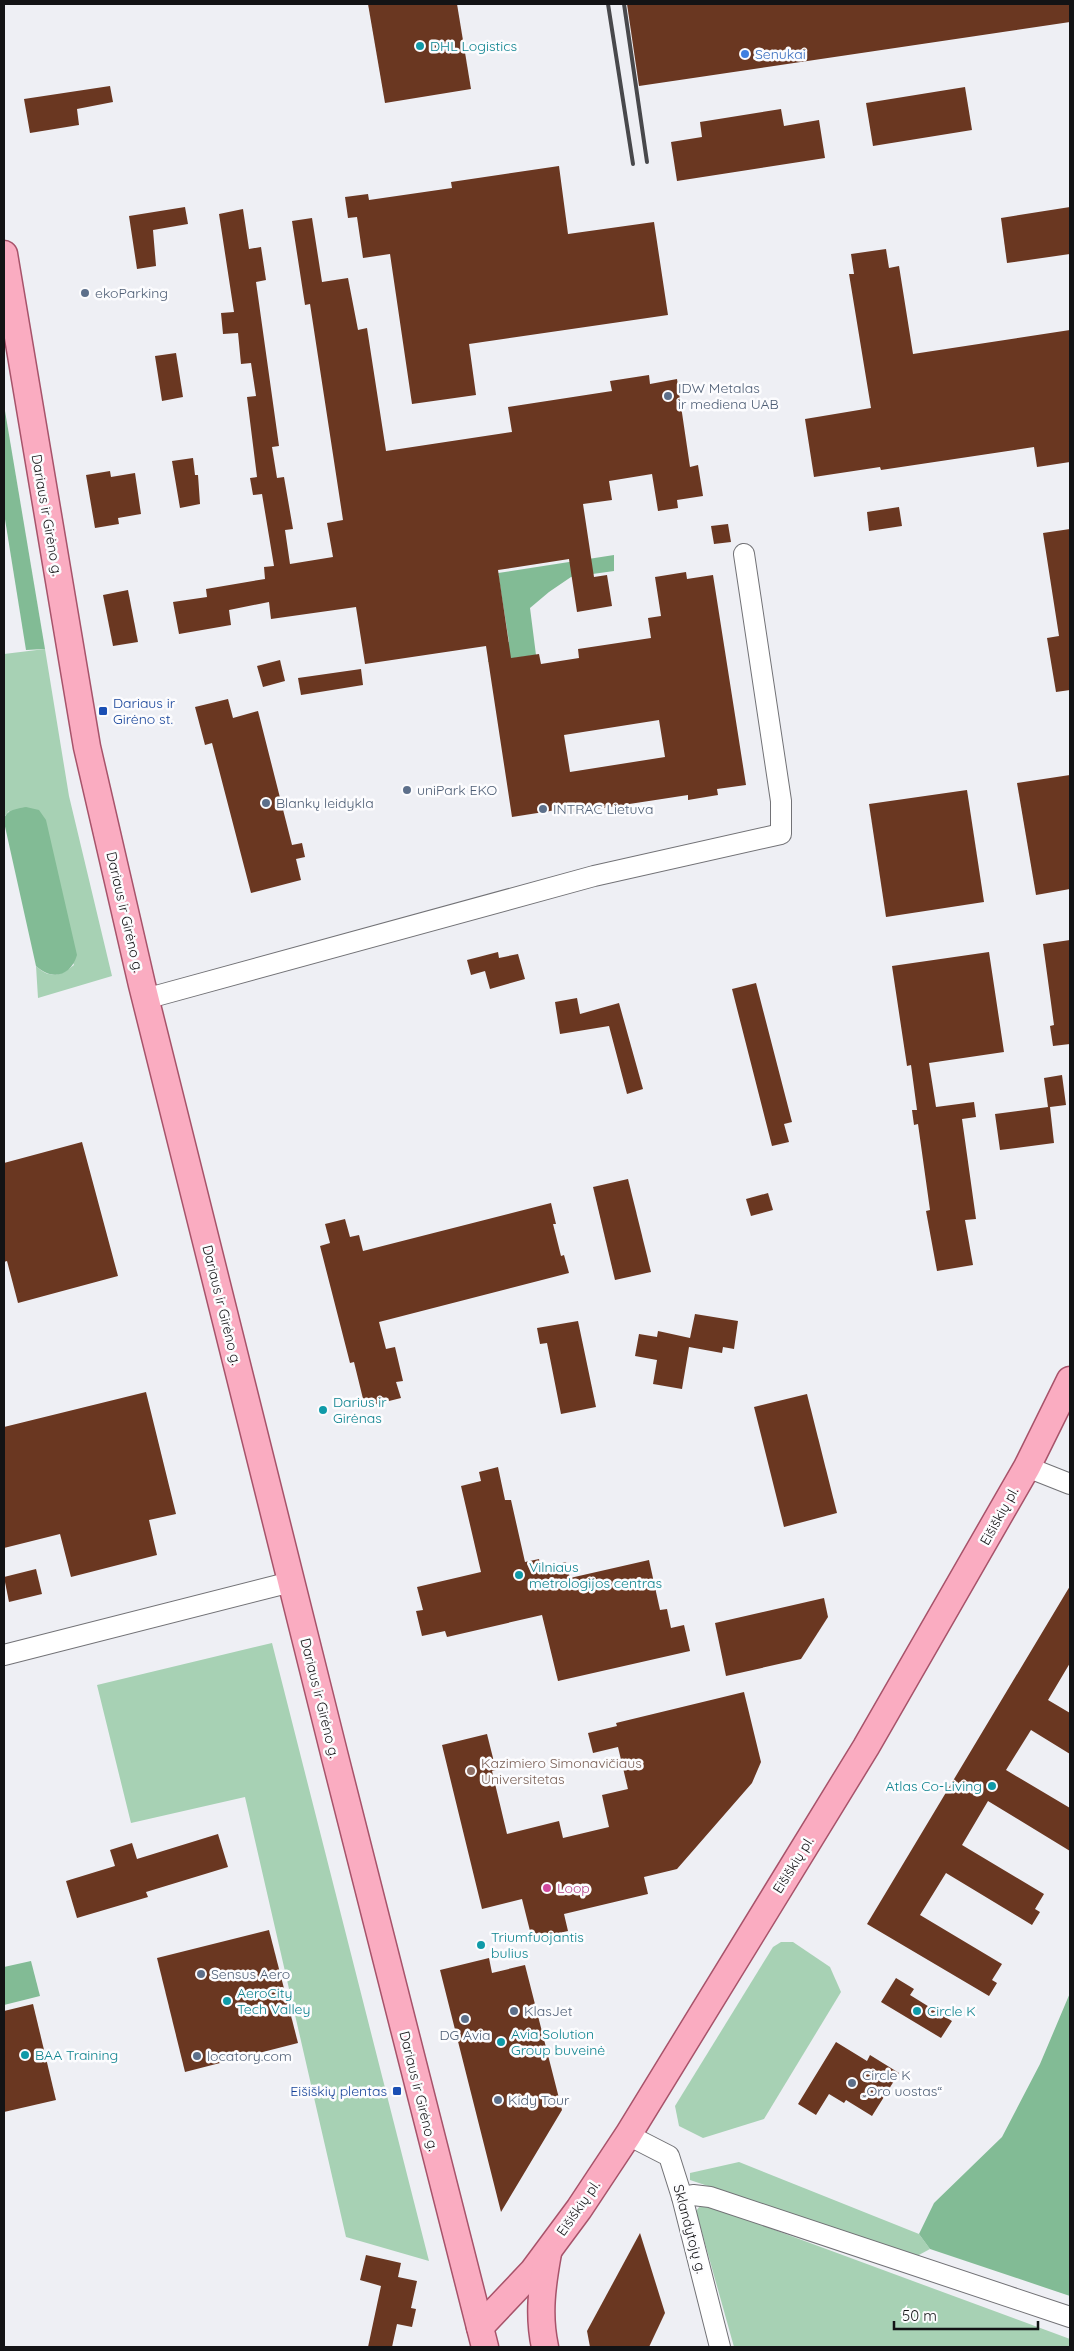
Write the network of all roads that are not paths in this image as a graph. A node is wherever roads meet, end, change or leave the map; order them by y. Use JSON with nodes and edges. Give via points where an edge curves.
{"nodes":[{"id":1,"x":4,"y":254,"type":"edge"},
{"id":2,"x":744,"y":554,"type":"dead end"},
{"id":3,"x":145,"y":999,"type":"junction"},
{"id":4,"x":1070,"y":1380,"type":"edge"},
{"id":5,"x":1027,"y":1467,"type":"junction"},
{"id":6,"x":1070,"y":1484,"type":"edge"},
{"id":7,"x":291,"y":1582,"type":"junction"},
{"id":8,"x":4,"y":1655,"type":"edge"},
{"id":9,"x":628,"y":2135,"type":"junction"},
{"id":10,"x":682,"y":2196,"type":"junction"},
{"id":11,"x":548,"y":2250,"type":"junction"},
{"id":12,"x":1070,"y":2317,"type":"edge"},
{"id":13,"x":482,"y":2337,"type":"edge"},
{"id":14,"x":545,"y":2347,"type":"edge"},
{"id":15,"x":720,"y":2347,"type":"edge"}],
"edges":[{"from":1,"to":3,"type":"main road","name":"Dariaus ir Girėno g.","via":[[87,747]]},
{"from":2,"to":3,"type":"street","via":[[781,802],[781,834],[594,876]]},
{"from":3,"to":7,"type":"main road","name":"Dariaus ir Girėno g."},
{"from":4,"to":5,"type":"main road","name":"Eišiškių pl."},
{"from":5,"to":6,"type":"street"},
{"from":5,"to":9,"type":"main road","name":"Eišiškių pl.","via":[[866,1747]]},
{"from":7,"to":8,"type":"street"},
{"from":7,"to":13,"type":"main road","name":"Dariaus ir Girėno g."},
{"from":9,"to":10,"type":"street","name":"Sklandytojų g.","via":[[669,2156]]},
{"from":9,"to":11,"type":"main road","name":"Eišiškių pl."},
{"from":10,"to":12,"type":"street","via":[[710,2197]]},
{"from":10,"to":15,"type":"street","name":"Sklandytojų g."},
{"from":11,"to":13,"type":"main road","name":"Eišiškių pl."},
{"from":11,"to":14,"type":"main road","via":[[540,2303]]}]}
